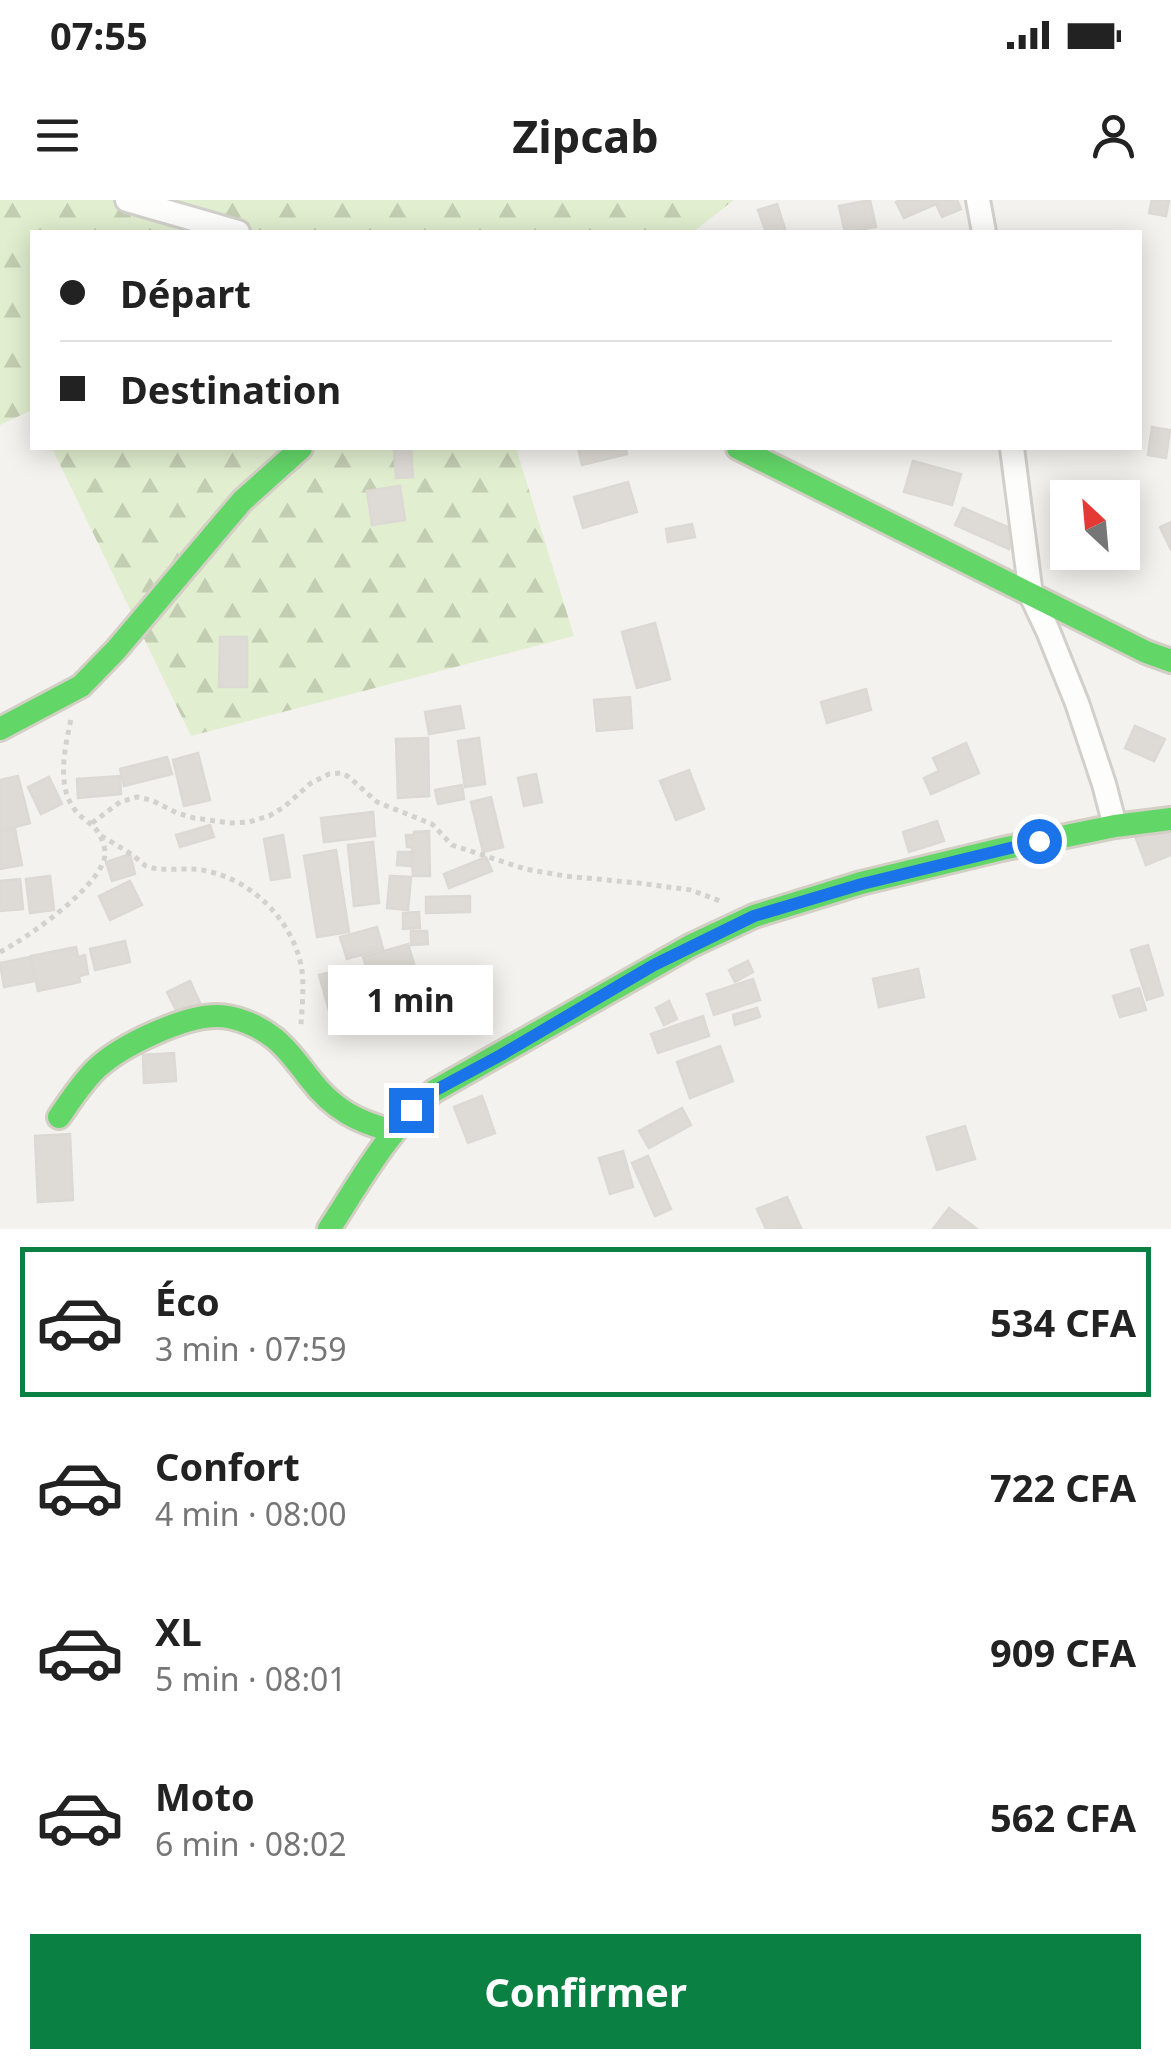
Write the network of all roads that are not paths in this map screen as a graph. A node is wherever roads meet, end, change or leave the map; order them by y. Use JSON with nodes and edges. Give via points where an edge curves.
{"nodes":[{"id":1,"x":127,"y":200,"type":"edge"},
{"id":2,"x":978,"y":200,"type":"edge"},
{"id":3,"x":231,"y":230,"type":"edge"},
{"id":4,"x":984,"y":230,"type":"edge"},
{"id":5,"x":299,"y":450,"type":"edge"},
{"id":6,"x":742,"y":450,"type":"edge"},
{"id":7,"x":1012,"y":450,"type":"edge"},
{"id":8,"x":1031,"y":595,"type":"junction"},
{"id":9,"x":1171,"y":661,"type":"edge"},
{"id":10,"x":0,"y":728,"type":"edge"},
{"id":11,"x":1171,"y":819,"type":"edge"},
{"id":12,"x":1115,"y":826,"type":"junction"},
{"id":13,"x":59,"y":1118,"type":"dead end"},
{"id":14,"x":392,"y":1131,"type":"junction"},
{"id":15,"x":329,"y":1229,"type":"edge"}],
"edges":[{"from":1,"to":3,"type":"street"},
{"from":2,"to":4,"type":"street"},
{"from":5,"to":10,"type":"street","via":[[242,501],[80,686]]},
{"from":6,"to":8,"type":"street"},
{"from":7,"to":8,"type":"street"},
{"from":8,"to":9,"type":"street"},
{"from":8,"to":12,"type":"street","via":[[1077,703]]},
{"from":11,"to":12,"type":"street"},
{"from":12,"to":14,"type":"street","via":[[932,865],[754,916],[434,1091]]},
{"from":13,"to":14,"type":"street","via":[[103,1064],[184,1022],[220,1016],[271,1035],[334,1108]]},
{"from":14,"to":15,"type":"street"}]}
